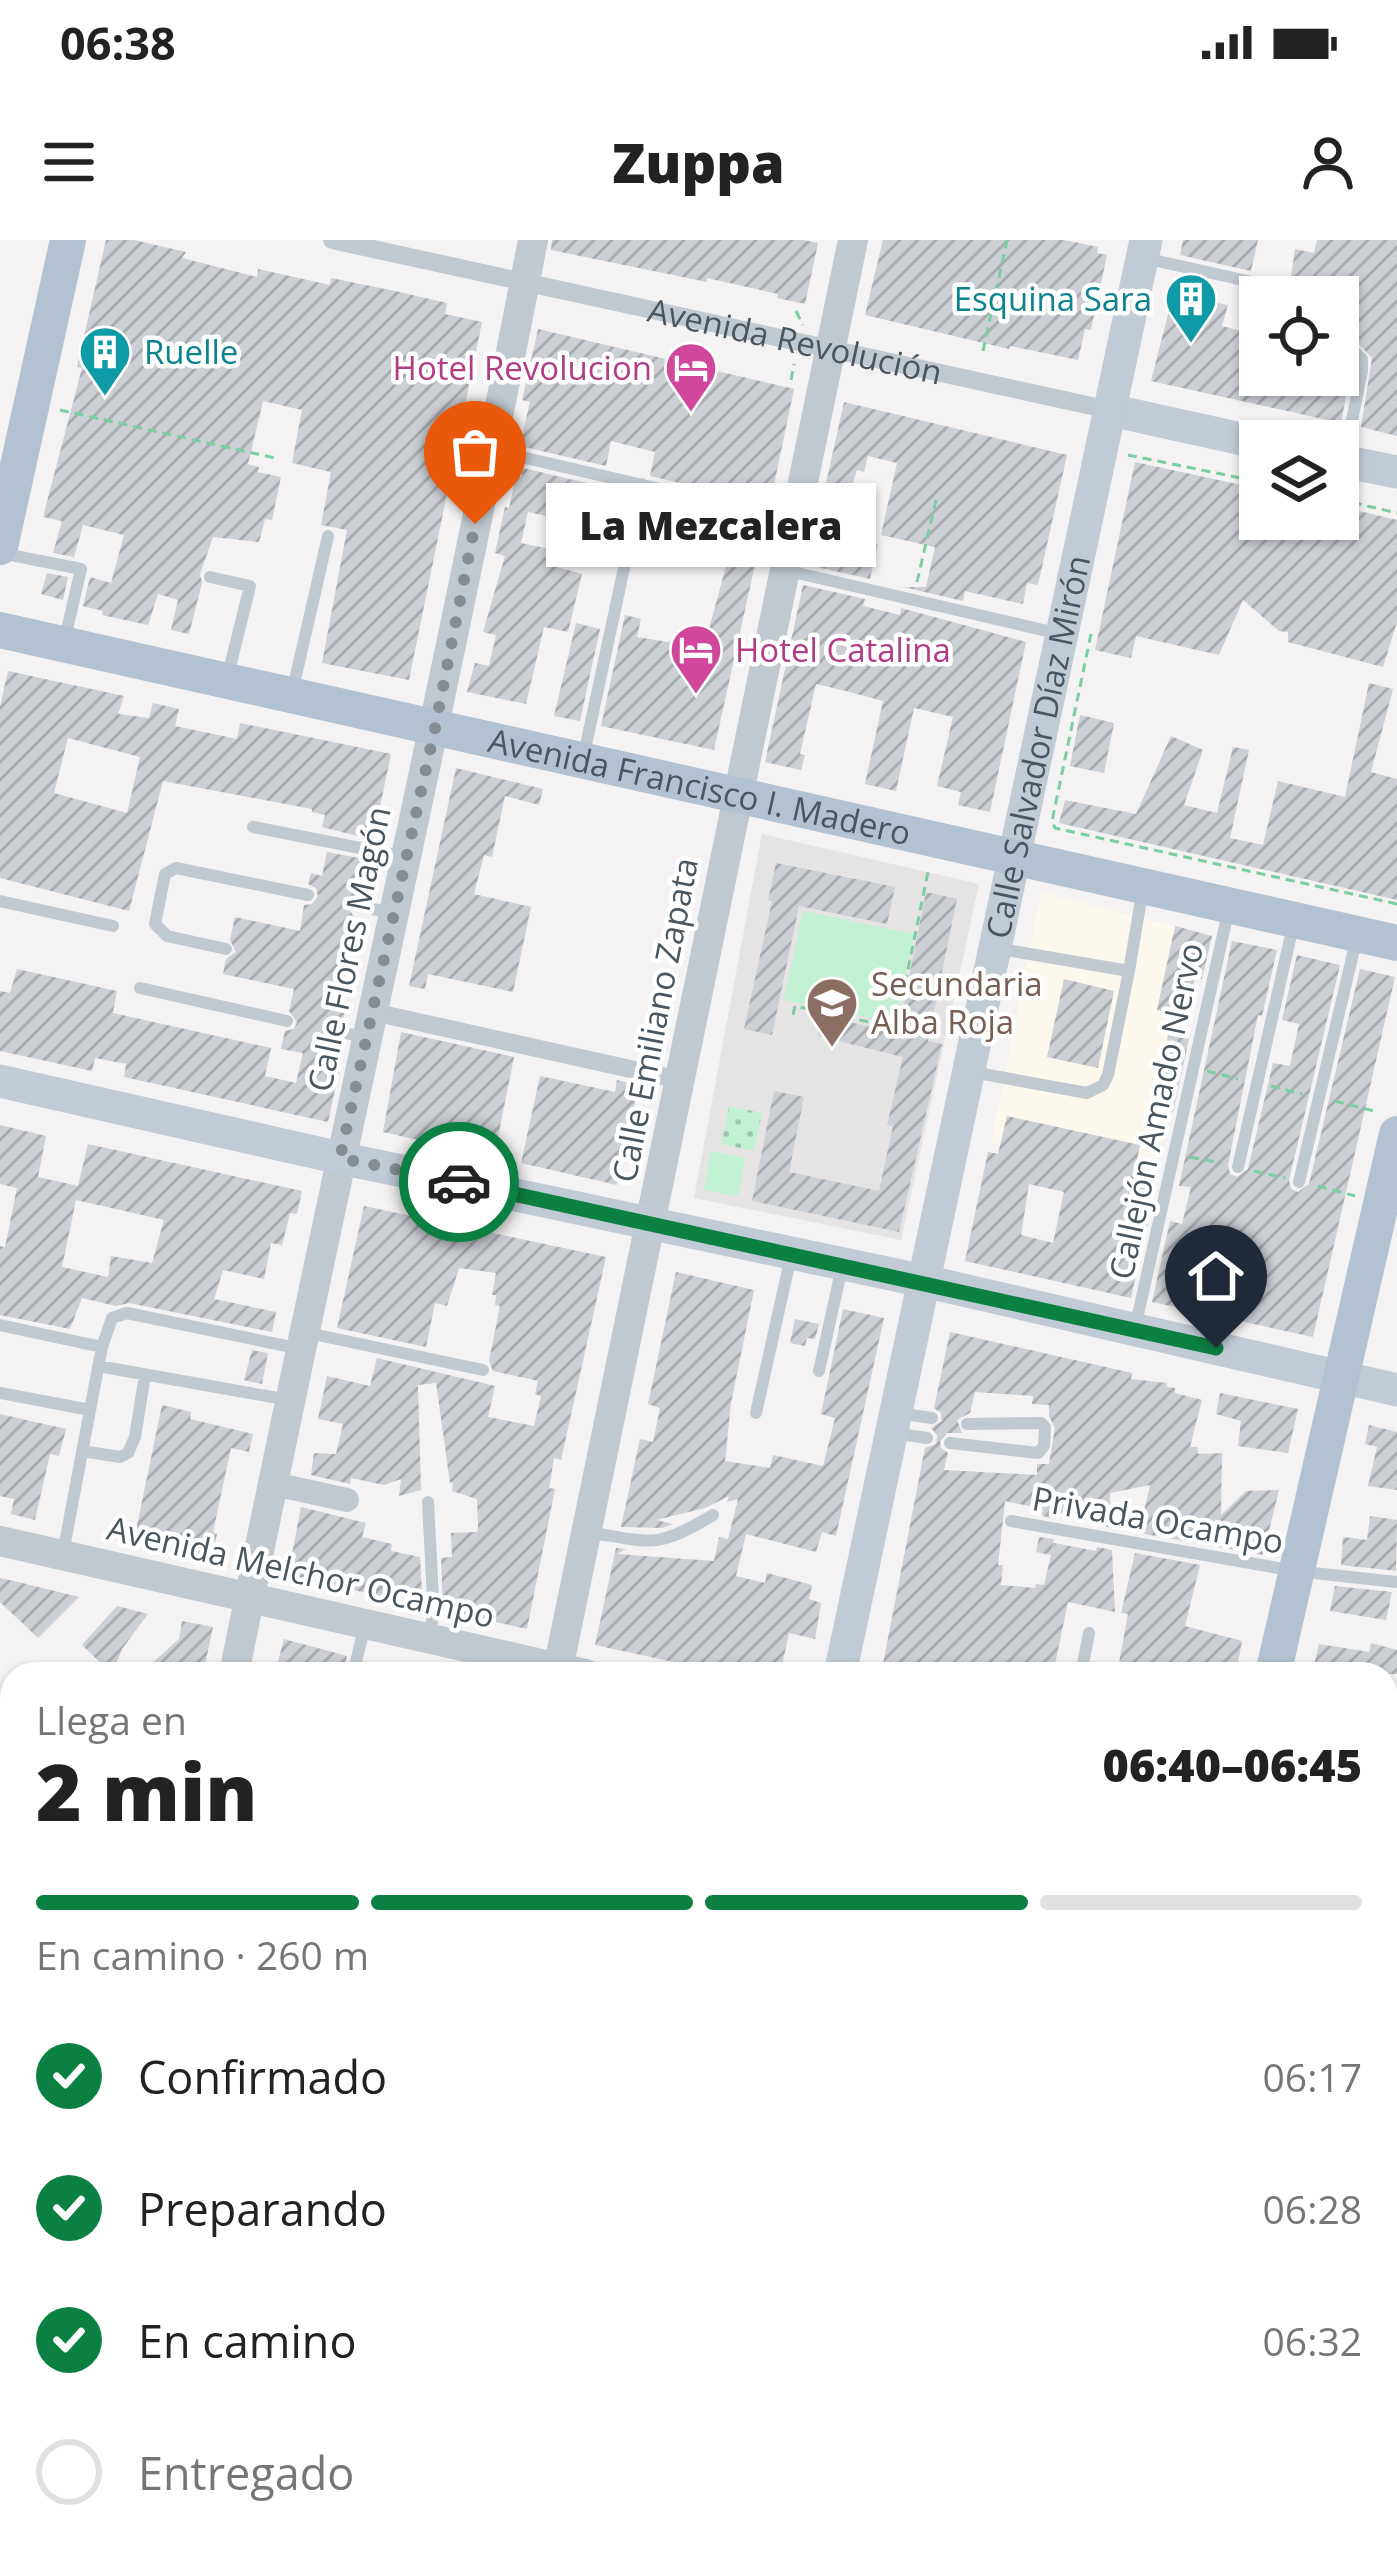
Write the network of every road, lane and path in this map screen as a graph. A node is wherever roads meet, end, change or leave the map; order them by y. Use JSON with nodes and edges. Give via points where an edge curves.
{"nodes":[{"id":1,"x":68,"y":240,"type":"edge"},
{"id":2,"x":332,"y":240,"type":"edge"},
{"id":3,"x":533,"y":240,"type":"edge"},
{"id":4,"x":854,"y":240,"type":"edge"},
{"id":5,"x":1007,"y":240,"type":"edge"},
{"id":6,"x":1144,"y":249,"type":"edge"},
{"id":7,"x":1239,"y":277,"type":"edge"},
{"id":8,"x":525,"y":281,"type":"junction"},
{"id":9,"x":829,"y":349,"type":"junction"},
{"id":10,"x":983,"y":351,"type":"dead end"},
{"id":11,"x":1359,"y":355,"type":"edge"},
{"id":12,"x":1359,"y":384,"type":"edge"},
{"id":13,"x":32,"y":404,"type":"junction"},
{"id":14,"x":1110,"y":410,"type":"junction"},
{"id":15,"x":1239,"y":438,"type":"edge"},
{"id":16,"x":489,"y":449,"type":"junction"},
{"id":17,"x":275,"y":458,"type":"dead end"},
{"id":18,"x":1127,"y":458,"type":"dead end"},
{"id":19,"x":1359,"y":464,"type":"edge"},
{"id":20,"x":1397,"y":472,"type":"edge"},
{"id":21,"x":1239,"y":477,"type":"edge"},
{"id":22,"x":642,"y":484,"type":"junction"},
{"id":23,"x":937,"y":496,"type":"dead end"},
{"id":24,"x":1359,"y":505,"type":"edge"},
{"id":25,"x":1397,"y":513,"type":"edge"},
{"id":26,"x":794,"y":520,"type":"junction"},
{"id":27,"x":328,"y":536,"type":"dead end"},
{"id":28,"x":0,"y":548,"type":"edge"},
{"id":29,"x":783,"y":570,"type":"junction"},
{"id":30,"x":210,"y":577,"type":"dead end"},
{"id":31,"x":913,"y":600,"type":"junction"},
{"id":32,"x":0,"y":630,"type":"edge"},
{"id":33,"x":1077,"y":633,"type":"junction"},
{"id":34,"x":63,"y":645,"type":"junction"},
{"id":35,"x":227,"y":681,"type":"junction"},
{"id":36,"x":292,"y":695,"type":"junction"},
{"id":37,"x":435,"y":728,"type":"junction"},
{"id":38,"x":582,"y":761,"type":"junction"},
{"id":39,"x":736,"y":795,"type":"junction"},
{"id":40,"x":253,"y":827,"type":"dead end"},
{"id":41,"x":407,"y":857,"type":"junction"},
{"id":42,"x":1013,"y":858,"type":"junction"},
{"id":43,"x":928,"y":872,"type":"dead end"},
{"id":44,"x":1144,"y":886,"type":"junction"},
{"id":45,"x":308,"y":895,"type":"dead end"},
{"id":46,"x":0,"y":901,"type":"edge"},
{"id":47,"x":1397,"y":904,"type":"edge"},
{"id":48,"x":1229,"y":905,"type":"junction"},
{"id":49,"x":357,"y":906,"type":"dead end"},
{"id":50,"x":395,"y":913,"type":"junction"},
{"id":51,"x":1295,"y":920,"type":"junction"},
{"id":52,"x":113,"y":926,"type":"dead end"},
{"id":53,"x":1358,"y":934,"type":"junction"},
{"id":54,"x":1397,"y":943,"type":"edge"},
{"id":55,"x":994,"y":948,"type":"junction"},
{"id":56,"x":226,"y":949,"type":"dead end"},
{"id":57,"x":1129,"y":971,"type":"junction"},
{"id":58,"x":140,"y":988,"type":"dead end"},
{"id":59,"x":794,"y":1016,"type":"dead end"},
{"id":60,"x":287,"y":1021,"type":"dead end"},
{"id":61,"x":360,"y":1027,"type":"junction"},
{"id":62,"x":896,"y":1028,"type":"junction"},
{"id":63,"x":934,"y":1036,"type":"dead end"},
{"id":64,"x":1193,"y":1068,"type":"junction"},
{"id":65,"x":967,"y":1071,"type":"junction"},
{"id":66,"x":680,"y":1080,"type":"junction"},
{"id":67,"x":0,"y":1081,"type":"edge"},
{"id":68,"x":1257,"y":1083,"type":"junction"},
{"id":69,"x":1318,"y":1097,"type":"junction"},
{"id":70,"x":1387,"y":1123,"type":"edge"},
{"id":71,"x":1176,"y":1154,"type":"junction"},
{"id":72,"x":340,"y":1158,"type":"junction"},
{"id":73,"x":1238,"y":1167,"type":"junction"},
{"id":74,"x":1299,"y":1182,"type":"junction"},
{"id":75,"x":1379,"y":1202,"type":"junction"},
{"id":76,"x":651,"y":1222,"type":"junction"},
{"id":77,"x":792,"y":1252,"type":"junction"},
{"id":78,"x":843,"y":1263,"type":"junction"},
{"id":79,"x":924,"y":1281,"type":"junction"},
{"id":80,"x":0,"y":1325,"type":"edge"},
{"id":81,"x":1135,"y":1329,"type":"junction"},
{"id":82,"x":303,"y":1340,"type":"junction"},
{"id":83,"x":102,"y":1347,"type":"junction"},
{"id":84,"x":98,"y":1366,"type":"junction"},
{"id":85,"x":483,"y":1370,"type":"dead end"},
{"id":86,"x":819,"y":1371,"type":"dead end"},
{"id":87,"x":145,"y":1375,"type":"junction"},
{"id":88,"x":1339,"y":1377,"type":"junction"},
{"id":89,"x":1397,"y":1390,"type":"edge"},
{"id":90,"x":0,"y":1393,"type":"edge"},
{"id":91,"x":290,"y":1400,"type":"junction"},
{"id":92,"x":90,"y":1410,"type":"junction"},
{"id":93,"x":756,"y":1413,"type":"dead end"},
{"id":94,"x":932,"y":1418,"type":"dead end"},
{"id":95,"x":893,"y":1422,"type":"junction"},
{"id":96,"x":967,"y":1424,"type":"dead end"},
{"id":97,"x":927,"y":1438,"type":"dead end"},
{"id":98,"x":950,"y":1443,"type":"dead end"},
{"id":99,"x":82,"y":1450,"type":"junction"},
{"id":100,"x":274,"y":1484,"type":"junction"},
{"id":101,"x":347,"y":1500,"type":"dead end"},
{"id":102,"x":428,"y":1502,"type":"dead end"},
{"id":103,"x":713,"y":1515,"type":"dead end"},
{"id":104,"x":1011,"y":1521,"type":"dead end"},
{"id":105,"x":586,"y":1532,"type":"junction"},
{"id":106,"x":0,"y":1541,"type":"edge"},
{"id":107,"x":62,"y":1554,"type":"junction"},
{"id":108,"x":1295,"y":1571,"type":"junction"},
{"id":109,"x":1397,"y":1582,"type":"edge"},
{"id":110,"x":250,"y":1597,"type":"junction"},
{"id":111,"x":366,"y":1624,"type":"junction"},
{"id":112,"x":1089,"y":1633,"type":"dead end"},
{"id":113,"x":431,"y":1639,"type":"junction"},
{"id":114,"x":236,"y":1662,"type":"edge"},
{"id":115,"x":356,"y":1662,"type":"edge"},
{"id":116,"x":526,"y":1662,"type":"edge"},
{"id":117,"x":568,"y":1662,"type":"edge"},
{"id":118,"x":842,"y":1662,"type":"edge"},
{"id":119,"x":1083,"y":1662,"type":"edge"},
{"id":120,"x":1276,"y":1662,"type":"edge"}],
"edges":[{"from":1,"to":13,"type":"main road"},
{"from":2,"to":8,"type":"street","name":"Avenida Revolución"},
{"from":3,"to":8,"type":"street","name":"Calle Flores Magón"},
{"from":4,"to":9,"type":"street","name":"Calle Emiliano Zapata"},
{"from":5,"to":10,"type":"path"},
{"from":6,"to":7,"type":"lane"},
{"from":6,"to":14,"type":"main road","name":"Calle Salvador Díaz Mirón"},
{"from":8,"to":9,"type":"street","name":"Avenida Revolución"},
{"from":8,"to":16,"type":"street","name":"Calle Flores Magón"},
{"from":9,"to":14,"type":"street","name":"Avenida Revolución"},
{"from":9,"to":26,"type":"street","name":"Calle Emiliano Zapata"},
{"from":11,"to":12,"type":"lane"},
{"from":13,"to":17,"type":"path"},
{"from":13,"to":28,"type":"main road"},
{"from":14,"to":15,"type":"main road","name":"Avenida Revolución"},
{"from":14,"to":33,"type":"main road","name":"Calle Salvador Díaz Mirón"},
{"from":16,"to":22,"type":"lane"},
{"from":16,"to":37,"type":"street","name":"Calle Flores Magón"},
{"from":18,"to":21,"type":"path"},
{"from":19,"to":20,"type":"main road"},
{"from":22,"to":26,"type":"lane"},
{"from":22,"to":38,"type":"lane"},
{"from":23,"to":31,"type":"path"},
{"from":24,"to":25,"type":"path"},
{"from":26,"to":29,"type":"street","name":"Calle Emiliano Zapata"},
{"from":27,"to":36,"type":"lane"},
{"from":28,"to":34,"type":"lane","via":[[81,569]]},
{"from":29,"to":31,"type":"lane"},
{"from":29,"to":39,"type":"street","name":"Calle Emiliano Zapata"},
{"from":30,"to":35,"type":"lane","via":[[250,586]]},
{"from":31,"to":33,"type":"lane"},
{"from":32,"to":34,"type":"main road","name":"Avenida Francisco I. Madero"},
{"from":33,"to":42,"type":"main road","name":"Calle Salvador Díaz Mirón"},
{"from":33,"to":47,"type":"path","via":[[1055,828]]},
{"from":34,"to":35,"type":"main road","name":"Avenida Francisco I. Madero"},
{"from":35,"to":36,"type":"main road","name":"Avenida Francisco I. Madero"},
{"from":36,"to":37,"type":"main road","name":"Avenida Francisco I. Madero"},
{"from":37,"to":38,"type":"main road","name":"Avenida Francisco I. Madero"},
{"from":37,"to":41,"type":"street","name":"Calle Flores Magón"},
{"from":38,"to":39,"type":"main road","name":"Avenida Francisco I. Madero"},
{"from":39,"to":42,"type":"main road","name":"Avenida Francisco I. Madero"},
{"from":39,"to":66,"type":"street","name":"Calle Emiliano Zapata"},
{"from":40,"to":41,"type":"lane"},
{"from":41,"to":50,"type":"street","name":"Calle Flores Magón"},
{"from":42,"to":44,"type":"main road","name":"Avenida Francisco I. Madero"},
{"from":42,"to":55,"type":"main road","name":"Calle Salvador Díaz Mirón"},
{"from":43,"to":62,"type":"path"},
{"from":44,"to":48,"type":"main road","name":"Avenida Francisco I. Madero"},
{"from":44,"to":57,"type":"lane"},
{"from":45,"to":56,"type":"lane","via":[[176,868],[165,874],[155,924],[167,936]]},
{"from":46,"to":52,"type":"lane"},
{"from":48,"to":51,"type":"main road","name":"Avenida Francisco I. Madero"},
{"from":48,"to":64,"type":"lane","name":"Callejón Amado Nervo"},
{"from":49,"to":50,"type":"lane"},
{"from":50,"to":61,"type":"street","name":"Calle Flores Magón"},
{"from":51,"to":53,"type":"main road","name":"Avenida Francisco I. Madero"},
{"from":51,"to":68,"type":"lane"},
{"from":53,"to":54,"type":"main road","name":"Avenida Francisco I. Madero"},
{"from":53,"to":69,"type":"lane"},
{"from":55,"to":57,"type":"lane"},
{"from":55,"to":65,"type":"main road","name":"Calle Salvador Díaz Mirón"},
{"from":57,"to":65,"type":"lane","via":[[1108,1075],[1096,1090]]},
{"from":58,"to":60,"type":"lane"},
{"from":59,"to":62,"type":"path","via":[[795,1006]]},
{"from":61,"to":66,"type":"street"},
{"from":61,"to":72,"type":"street","name":"Calle Flores Magón"},
{"from":62,"to":63,"type":"path"},
{"from":64,"to":68,"type":"path"},
{"from":64,"to":71,"type":"lane","name":"Callejón Amado Nervo"},
{"from":65,"to":79,"type":"main road","name":"Calle Salvador Díaz Mirón"},
{"from":66,"to":76,"type":"street","name":"Calle Emiliano Zapata"},
{"from":67,"to":72,"type":"main road"},
{"from":68,"to":69,"type":"path"},
{"from":68,"to":73,"type":"lane"},
{"from":69,"to":70,"type":"path"},
{"from":69,"to":74,"type":"lane"},
{"from":70,"to":75,"type":"main road"},
{"from":71,"to":73,"type":"path"},
{"from":71,"to":81,"type":"lane","name":"Callejón Amado Nervo"},
{"from":72,"to":76,"type":"main road"},
{"from":72,"to":82,"type":"street","name":"Calle Flores Magón"},
{"from":73,"to":74,"type":"path"},
{"from":74,"to":75,"type":"path"},
{"from":75,"to":88,"type":"main road"},
{"from":76,"to":77,"type":"main road"},
{"from":76,"to":105,"type":"street","name":"Calle Emiliano Zapata"},
{"from":77,"to":78,"type":"main road"},
{"from":77,"to":93,"type":"lane"},
{"from":78,"to":79,"type":"main road"},
{"from":78,"to":86,"type":"lane"},
{"from":79,"to":81,"type":"main road"},
{"from":79,"to":95,"type":"main road","name":"Calle Salvador Díaz Mirón"},
{"from":80,"to":83,"type":"lane"},
{"from":81,"to":88,"type":"main road"},
{"from":82,"to":83,"type":"lane","via":[[127,1313],[112,1318]]},
{"from":82,"to":85,"type":"lane"},
{"from":82,"to":91,"type":"street","name":"Calle Flores Magón"},
{"from":83,"to":84,"type":"lane"},
{"from":84,"to":87,"type":"lane"},
{"from":84,"to":92,"type":"lane"},
{"from":87,"to":91,"type":"lane"},
{"from":87,"to":99,"type":"lane","via":[[133,1447],[120,1457]]},
{"from":88,"to":89,"type":"main road"},
{"from":88,"to":108,"type":"main road"},
{"from":90,"to":92,"type":"lane"},
{"from":91,"to":100,"type":"street","name":"Calle Flores Magón"},
{"from":92,"to":99,"type":"lane"},
{"from":94,"to":95,"type":"lane"},
{"from":95,"to":97,"type":"lane"},
{"from":95,"to":118,"type":"main road","name":"Calle Salvador Díaz Mirón"},
{"from":96,"to":98,"type":"lane","via":[[1041,1423],[1044,1446],[1038,1453]]},
{"from":99,"to":107,"type":"lane"},
{"from":100,"to":101,"type":"street"},
{"from":100,"to":110,"type":"street","name":"Calle Flores Magón"},
{"from":102,"to":113,"type":"lane"},
{"from":103,"to":105,"type":"lane","via":[[656,1542]]},
{"from":104,"to":108,"type":"lane","name":"Privada Ocampo"},
{"from":105,"to":117,"type":"street","name":"Calle Emiliano Zapata"},
{"from":106,"to":107,"type":"street","name":"Avenida Melchor Ocampo"},
{"from":107,"to":110,"type":"street","name":"Avenida Melchor Ocampo"},
{"from":108,"to":109,"type":"lane","name":"Privada Ocampo"},
{"from":108,"to":120,"type":"main road"},
{"from":110,"to":111,"type":"street","name":"Avenida Melchor Ocampo"},
{"from":110,"to":114,"type":"street","name":"Calle Flores Magón"},
{"from":111,"to":113,"type":"street","name":"Avenida Melchor Ocampo"},
{"from":111,"to":115,"type":"lane"},
{"from":112,"to":119,"type":"lane"},
{"from":113,"to":116,"type":"street","name":"Avenida Melchor Ocampo"}]}
